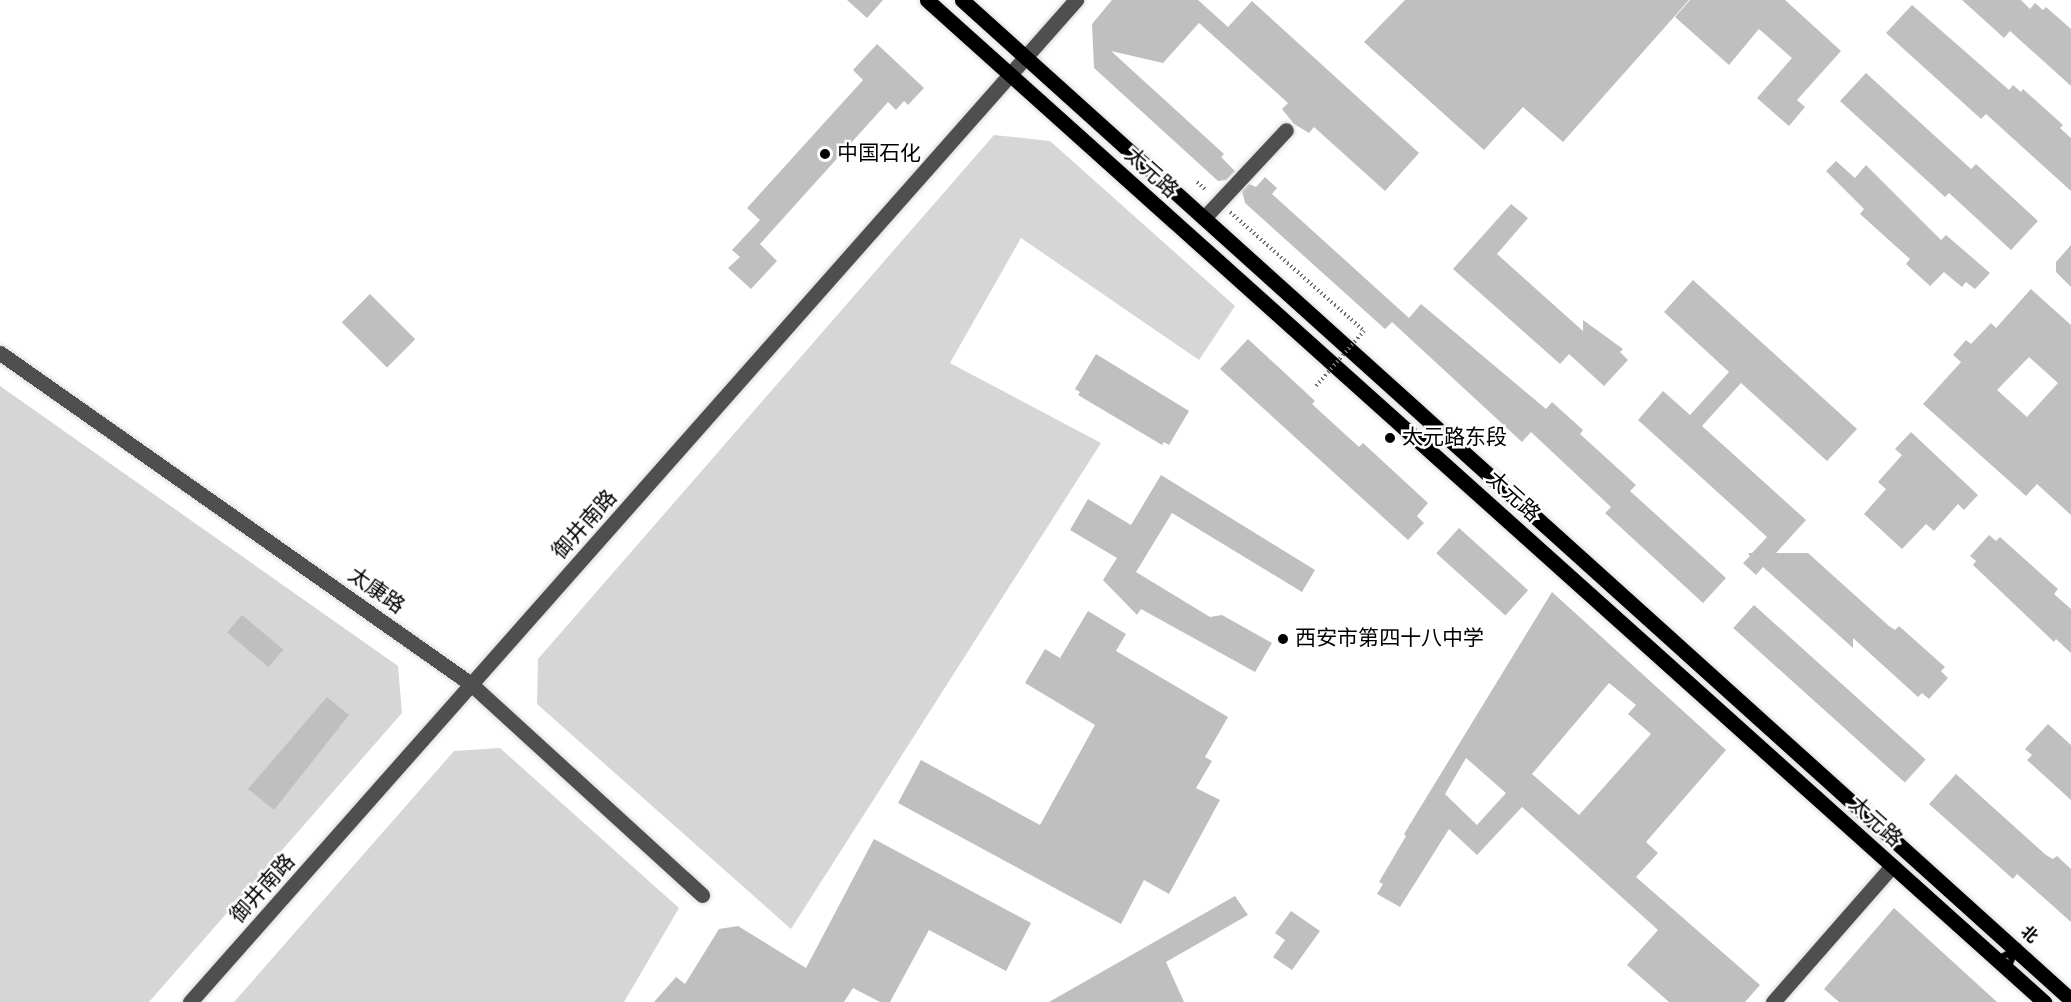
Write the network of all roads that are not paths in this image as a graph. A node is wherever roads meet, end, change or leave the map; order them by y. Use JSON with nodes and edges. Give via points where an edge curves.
{"nodes":[{"id":1,"x":927,"y":0,"type":"edge"},
{"id":2,"x":962,"y":0,"type":"edge"},
{"id":3,"x":1076,"y":0,"type":"edge"},
{"id":4,"x":1026,"y":58,"type":"junction"},
{"id":5,"x":1011,"y":76,"type":"junction"},
{"id":6,"x":1286,"y":130,"type":"dead end"},
{"id":7,"x":1204,"y":218,"type":"junction"},
{"id":8,"x":0,"y":353,"type":"edge"},
{"id":9,"x":471,"y":684,"type":"junction"},
{"id":10,"x":1892,"y":866,"type":"junction"},
{"id":11,"x":702,"y":896,"type":"dead end"},
{"id":12,"x":2071,"y":1000,"type":"edge"},
{"id":13,"x":190,"y":1002,"type":"edge"},
{"id":14,"x":1773,"y":1002,"type":"edge"},
{"id":15,"x":2044,"y":1002,"type":"edge"}],
"edges":[{"from":1,"to":5,"type":"main road","name":"太元路"},
{"from":2,"to":4,"type":"main road","name":"太元路"},
{"from":3,"to":4,"type":"street","name":"御井南路"},
{"from":4,"to":5,"type":"street","name":"御井南路"},
{"from":4,"to":7,"type":"main road","name":"太元路"},
{"from":5,"to":9,"type":"street","name":"御井南路"},
{"from":5,"to":10,"type":"main road","name":"太元路"},
{"from":6,"to":7,"type":"street"},
{"from":7,"to":12,"type":"main road","name":"太元路"},
{"from":8,"to":9,"type":"street","name":"太康路"},
{"from":9,"to":11,"type":"street","name":"太康路"},
{"from":9,"to":13,"type":"street","name":"御井南路"},
{"from":10,"to":14,"type":"street"},
{"from":10,"to":15,"type":"main road","name":"太元路"}]}
